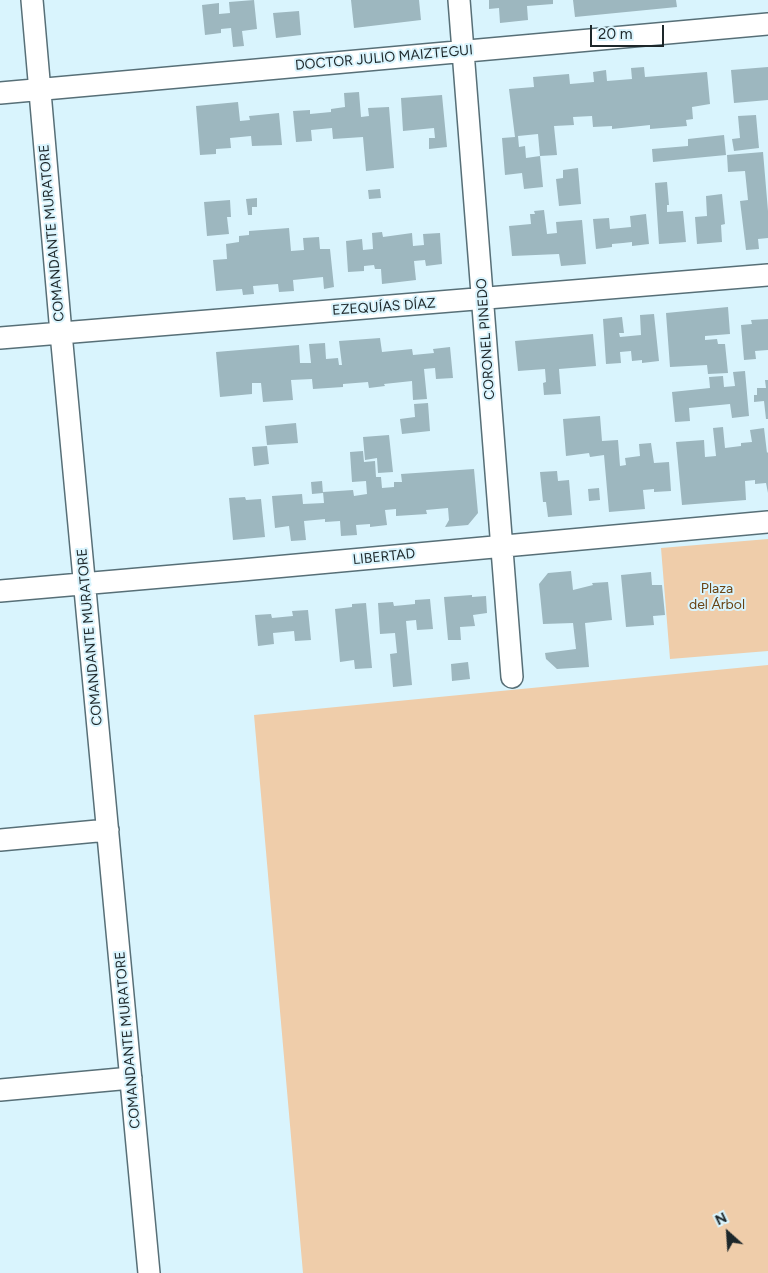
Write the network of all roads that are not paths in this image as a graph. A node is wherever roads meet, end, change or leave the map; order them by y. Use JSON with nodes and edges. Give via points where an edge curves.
{"nodes":[{"id":1,"x":32,"y":0,"type":"edge"},
{"id":2,"x":459,"y":0,"type":"edge"},
{"id":3,"x":768,"y":24,"type":"edge"},
{"id":4,"x":462,"y":51,"type":"junction"},
{"id":5,"x":40,"y":89,"type":"junction"},
{"id":6,"x":0,"y":93,"type":"edge"},
{"id":7,"x":768,"y":275,"type":"edge"},
{"id":8,"x":483,"y":299,"type":"junction"},
{"id":9,"x":60,"y":333,"type":"junction"},
{"id":10,"x":0,"y":338,"type":"edge"},
{"id":11,"x":768,"y":522,"type":"edge"},
{"id":12,"x":502,"y":545,"type":"junction"},
{"id":13,"x":85,"y":583,"type":"junction"},
{"id":14,"x":0,"y":591,"type":"edge"},
{"id":15,"x":512,"y":677,"type":"dead end"},
{"id":16,"x":108,"y":830,"type":"junction"},
{"id":17,"x":0,"y":840,"type":"edge"},
{"id":18,"x":131,"y":1078,"type":"junction"},
{"id":19,"x":0,"y":1090,"type":"edge"},
{"id":20,"x":149,"y":1273,"type":"edge"}],
"edges":[{"from":1,"to":5,"type":"street","name":"COMANDANTE MURATORE"},
{"from":2,"to":4,"type":"street","name":"CORONEL PINEDO"},
{"from":3,"to":4,"type":"street","name":"DOCTOR JULIO MAIZTEGUI"},
{"from":4,"to":5,"type":"street","name":"DOCTOR JULIO MAIZTEGUI"},
{"from":4,"to":8,"type":"street","name":"CORONEL PINEDO"},
{"from":5,"to":6,"type":"street","name":"DOCTOR JULIO MAIZTEGUI"},
{"from":5,"to":9,"type":"street","name":"COMANDANTE MURATORE"},
{"from":7,"to":8,"type":"street","name":"EZEQUÍAS DÍAZ"},
{"from":8,"to":9,"type":"street","name":"EZEQUÍAS DÍAZ"},
{"from":8,"to":12,"type":"street","name":"CORONEL PINEDO"},
{"from":9,"to":10,"type":"street","name":"EZEQUÍAS DÍAZ"},
{"from":9,"to":13,"type":"street","name":"COMANDANTE MURATORE"},
{"from":11,"to":12,"type":"street","name":"LIBERTAD"},
{"from":12,"to":13,"type":"street","name":"LIBERTAD"},
{"from":12,"to":15,"type":"street","name":"CORONEL PINEDO"},
{"from":13,"to":14,"type":"street","name":"LIBERTAD"},
{"from":13,"to":16,"type":"street","name":"COMANDANTE MURATORE"},
{"from":16,"to":17,"type":"street"},
{"from":16,"to":18,"type":"street","name":"COMANDANTE MURATORE"},
{"from":18,"to":19,"type":"street"},
{"from":18,"to":20,"type":"street","name":"COMANDANTE MURATORE"}]}
